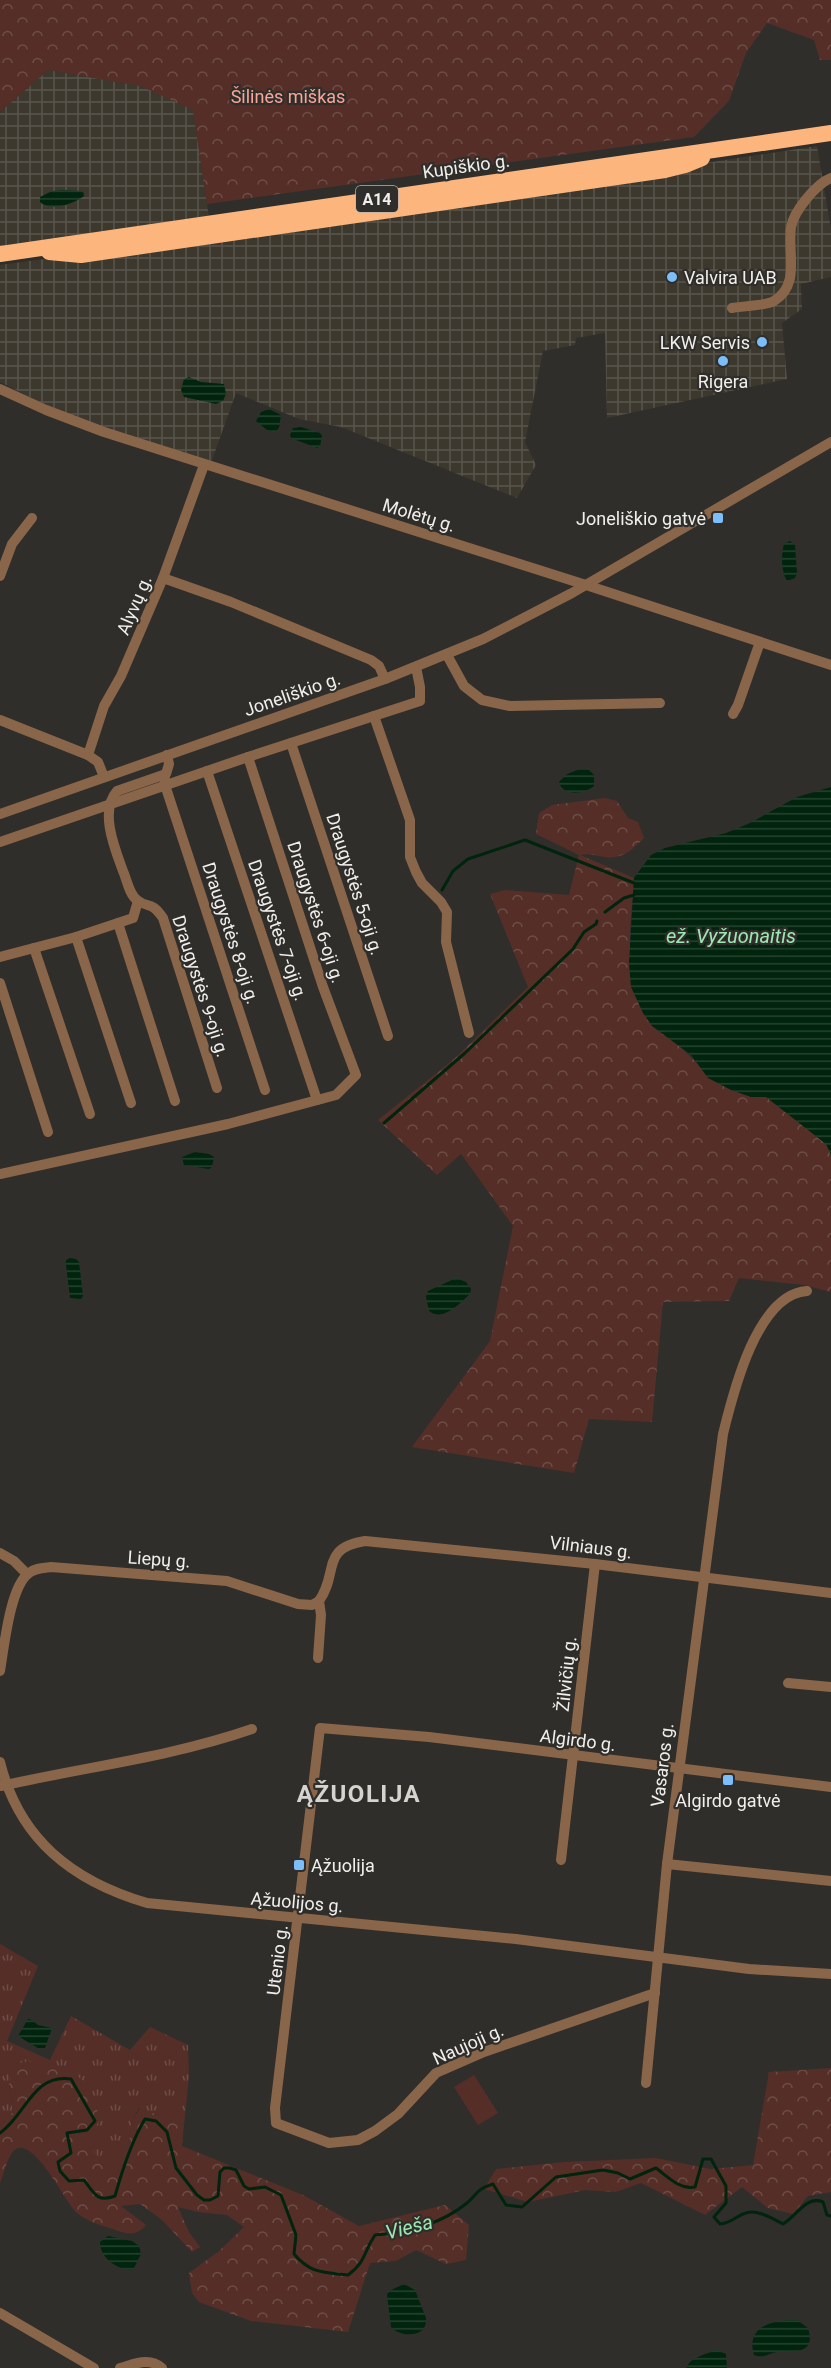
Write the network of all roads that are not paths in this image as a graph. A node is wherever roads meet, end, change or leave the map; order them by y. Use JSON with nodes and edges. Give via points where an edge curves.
{"nodes":[{"id":1,"x":831,"y":133,"type":"edge"},
{"id":2,"x":831,"y":178,"type":"edge"},
{"id":3,"x":0,"y":254,"type":"edge"},
{"id":4,"x":732,"y":308,"type":"dead end"},
{"id":5,"x":0,"y":389,"type":"edge"},
{"id":6,"x":831,"y":442,"type":"edge"},
{"id":7,"x":204,"y":465,"type":"junction"},
{"id":8,"x":32,"y":518,"type":"dead end"},
{"id":9,"x":0,"y":576,"type":"edge"},
{"id":10,"x":163,"y":578,"type":"junction"},
{"id":11,"x":586,"y":585,"type":"junction"},
{"id":12,"x":760,"y":642,"type":"junction"},
{"id":13,"x":447,"y":655,"type":"junction"},
{"id":14,"x":831,"y":665,"type":"edge"},
{"id":15,"x":416,"y":667,"type":"junction"},
{"id":16,"x":385,"y":679,"type":"junction"},
{"id":17,"x":660,"y":703,"type":"dead end"},
{"id":18,"x":733,"y":714,"type":"dead end"},
{"id":19,"x":374,"y":716,"type":"junction"},
{"id":20,"x":0,"y":720,"type":"edge"},
{"id":21,"x":291,"y":743,"type":"junction"},
{"id":22,"x":88,"y":755,"type":"junction"},
{"id":23,"x":167,"y":755,"type":"junction"},
{"id":24,"x":248,"y":757,"type":"junction"},
{"id":25,"x":207,"y":771,"type":"junction"},
{"id":26,"x":166,"y":774,"type":"junction"},
{"id":27,"x":104,"y":777,"type":"junction"},
{"id":28,"x":165,"y":785,"type":"junction"},
{"id":29,"x":110,"y":804,"type":"junction"},
{"id":30,"x":0,"y":814,"type":"edge"},
{"id":31,"x":0,"y":842,"type":"edge"},
{"id":32,"x":138,"y":901,"type":"junction"},
{"id":33,"x":118,"y":923,"type":"junction"},
{"id":34,"x":76,"y":937,"type":"junction"},
{"id":35,"x":34,"y":948,"type":"junction"},
{"id":36,"x":0,"y":957,"type":"edge"},
{"id":37,"x":0,"y":983,"type":"edge"},
{"id":38,"x":469,"y":1033,"type":"dead end"},
{"id":39,"x":388,"y":1036,"type":"dead end"},
{"id":40,"x":217,"y":1088,"type":"dead end"},
{"id":41,"x":265,"y":1090,"type":"dead end"},
{"id":42,"x":317,"y":1100,"type":"junction"},
{"id":43,"x":175,"y":1101,"type":"dead end"},
{"id":44,"x":130,"y":1103,"type":"dead end"},
{"id":45,"x":90,"y":1114,"type":"dead end"},
{"id":46,"x":48,"y":1132,"type":"dead end"},
{"id":47,"x":0,"y":1174,"type":"edge"},
{"id":48,"x":807,"y":1291,"type":"dead end"},
{"id":49,"x":0,"y":1554,"type":"edge"},
{"id":50,"x":595,"y":1564,"type":"junction"},
{"id":51,"x":27,"y":1574,"type":"junction"},
{"id":52,"x":704,"y":1578,"type":"junction"},
{"id":53,"x":831,"y":1593,"type":"edge"},
{"id":54,"x":320,"y":1601,"type":"junction"},
{"id":55,"x":318,"y":1658,"type":"dead end"},
{"id":56,"x":0,"y":1671,"type":"edge"},
{"id":57,"x":788,"y":1683,"type":"dead end"},
{"id":58,"x":831,"y":1688,"type":"edge"},
{"id":59,"x":320,"y":1728,"type":"joint"},
{"id":60,"x":252,"y":1729,"type":"dead end"},
{"id":61,"x":573,"y":1756,"type":"junction"},
{"id":62,"x":0,"y":1762,"type":"edge"},
{"id":63,"x":678,"y":1768,"type":"junction"},
{"id":64,"x":3,"y":1786,"type":"edge"},
{"id":65,"x":831,"y":1787,"type":"edge"},
{"id":66,"x":561,"y":1860,"type":"dead end"},
{"id":67,"x":667,"y":1864,"type":"junction"},
{"id":68,"x":831,"y":1881,"type":"edge"},
{"id":69,"x":298,"y":1919,"type":"junction"},
{"id":70,"x":658,"y":1956,"type":"junction"},
{"id":71,"x":831,"y":1974,"type":"edge"},
{"id":72,"x":655,"y":1994,"type":"junction"},
{"id":73,"x":646,"y":2083,"type":"dead end"},
{"id":74,"x":276,"y":2123,"type":"joint"},
{"id":75,"x":0,"y":2313,"type":"edge"},
{"id":76,"x":158,"y":2365,"type":"edge"},
{"id":77,"x":94,"y":2368,"type":"edge"},
{"id":78,"x":120,"y":2368,"type":"edge"}],
"edges":[{"from":1,"to":3,"type":"highway","name":"Kupiškio g.","number":"A14"},
{"from":2,"to":4,"type":"street","via":[[822,181],[807,197],[791,226],[789,285],[773,302]]},
{"from":5,"to":7,"type":"street","name":"Molėtų g.","via":[[104,432]]},
{"from":6,"to":11,"type":"street","name":"Joneliškio g."},
{"from":7,"to":10,"type":"street","name":"Alyvų g."},
{"from":7,"to":11,"type":"street","name":"Molėtų g."},
{"from":8,"to":9,"type":"street","via":[[12,544]]},
{"from":10,"to":16,"type":"street","via":[[371,660]]},
{"from":10,"to":22,"type":"street","name":"Alyvų g.","via":[[104,706]]},
{"from":11,"to":12,"type":"street","name":"Molėtų g."},
{"from":11,"to":13,"type":"street","name":"Joneliškio g."},
{"from":12,"to":14,"type":"street","name":"Molėtų g."},
{"from":12,"to":18,"type":"street"},
{"from":13,"to":15,"type":"street","name":"Joneliškio g."},
{"from":13,"to":17,"type":"street","via":[[464,686],[482,700],[510,706]]},
{"from":15,"to":16,"type":"street","name":"Joneliškio g."},
{"from":15,"to":19,"type":"street","via":[[420,701]]},
{"from":16,"to":23,"type":"street","name":"Joneliškio g."},
{"from":19,"to":21,"type":"street"},
{"from":19,"to":38,"type":"street","via":[[410,820],[413,865],[422,883],[447,912],[446,942]]},
{"from":20,"to":22,"type":"street"},
{"from":21,"to":24,"type":"street"},
{"from":21,"to":39,"type":"street","name":"Draugystės 5-oji g."},
{"from":22,"to":27,"type":"street","via":[[98,762]]},
{"from":23,"to":26,"type":"street"},
{"from":23,"to":27,"type":"street","name":"Joneliškio g."},
{"from":24,"to":25,"type":"street"},
{"from":24,"to":42,"type":"street","name":"Draugystės 6-oji g.","via":[[356,1076],[336,1095]]},
{"from":25,"to":28,"type":"street"},
{"from":25,"to":42,"type":"street","name":"Draugystės 7-oji g."},
{"from":26,"to":28,"type":"street"},
{"from":26,"to":29,"type":"street","via":[[117,791]]},
{"from":27,"to":30,"type":"street","name":"Joneliškio g."},
{"from":28,"to":29,"type":"street"},
{"from":28,"to":41,"type":"street","name":"Draugystės 8-oji g."},
{"from":29,"to":31,"type":"street"},
{"from":29,"to":32,"type":"street","via":[[110,835]]},
{"from":32,"to":33,"type":"street","via":[[133,918]]},
{"from":32,"to":40,"type":"street","name":"Draugystės 9-oji g.","via":[[156,907],[163,918]]},
{"from":33,"to":34,"type":"street"},
{"from":33,"to":43,"type":"street"},
{"from":34,"to":35,"type":"street"},
{"from":34,"to":44,"type":"street"},
{"from":35,"to":36,"type":"street"},
{"from":35,"to":45,"type":"street"},
{"from":37,"to":46,"type":"street"},
{"from":42,"to":47,"type":"street","via":[[228,1124]]},
{"from":48,"to":52,"type":"street","name":"Vasaros g.","via":[[786,1296],[763,1322],[732,1397],[723,1434]]},
{"from":49,"to":51,"type":"street"},
{"from":50,"to":52,"type":"street","name":"Vilniaus g."},
{"from":50,"to":54,"type":"street","name":"Vilniaus g.","via":[[376,1540],[347,1545],[335,1555]]},
{"from":50,"to":61,"type":"street","name":"Žilvičių g."},
{"from":51,"to":54,"type":"street","name":"Liepų g.","via":[[51,1567],[227,1581],[298,1604]]},
{"from":51,"to":56,"type":"street","via":[[15,1599]]},
{"from":52,"to":53,"type":"street","name":"Vilniaus g."},
{"from":52,"to":63,"type":"street","name":"Vasaros g."},
{"from":54,"to":55,"type":"street"},
{"from":57,"to":58,"type":"street"},
{"from":59,"to":61,"type":"street","name":"Algirdo g.","via":[[429,1737]]},
{"from":59,"to":69,"type":"street","name":"Utenio g."},
{"from":60,"to":64,"type":"street","via":[[173,1752]]},
{"from":61,"to":63,"type":"street","name":"Algirdo g."},
{"from":61,"to":66,"type":"street","name":"Žilvičių g."},
{"from":62,"to":64,"type":"street","name":"Ąžuolijos g."},
{"from":63,"to":65,"type":"street","name":"Algirdo g."},
{"from":63,"to":67,"type":"street","name":"Vasaros g."},
{"from":64,"to":69,"type":"street","name":"Ąžuolijos g.","via":[[28,1828],[54,1856],[117,1893],[147,1903]]},
{"from":67,"to":68,"type":"street"},
{"from":67,"to":70,"type":"street","name":"Vasaros g."},
{"from":69,"to":70,"type":"street","name":"Ąžuolijos g."},
{"from":69,"to":74,"type":"street","name":"Utenio g."},
{"from":70,"to":71,"type":"street","via":[[749,1969]]},
{"from":70,"to":72,"type":"street","name":"Vasaros g."},
{"from":72,"to":73,"type":"street","name":"Vasaros g."},
{"from":72,"to":74,"type":"street","name":"Naujoji g.","via":[[484,2052],[436,2073],[398,2114],[358,2140],[329,2142]]},
{"from":75,"to":77,"type":"street"},
{"from":76,"to":78,"type":"street","via":[[145,2361]]}]}
